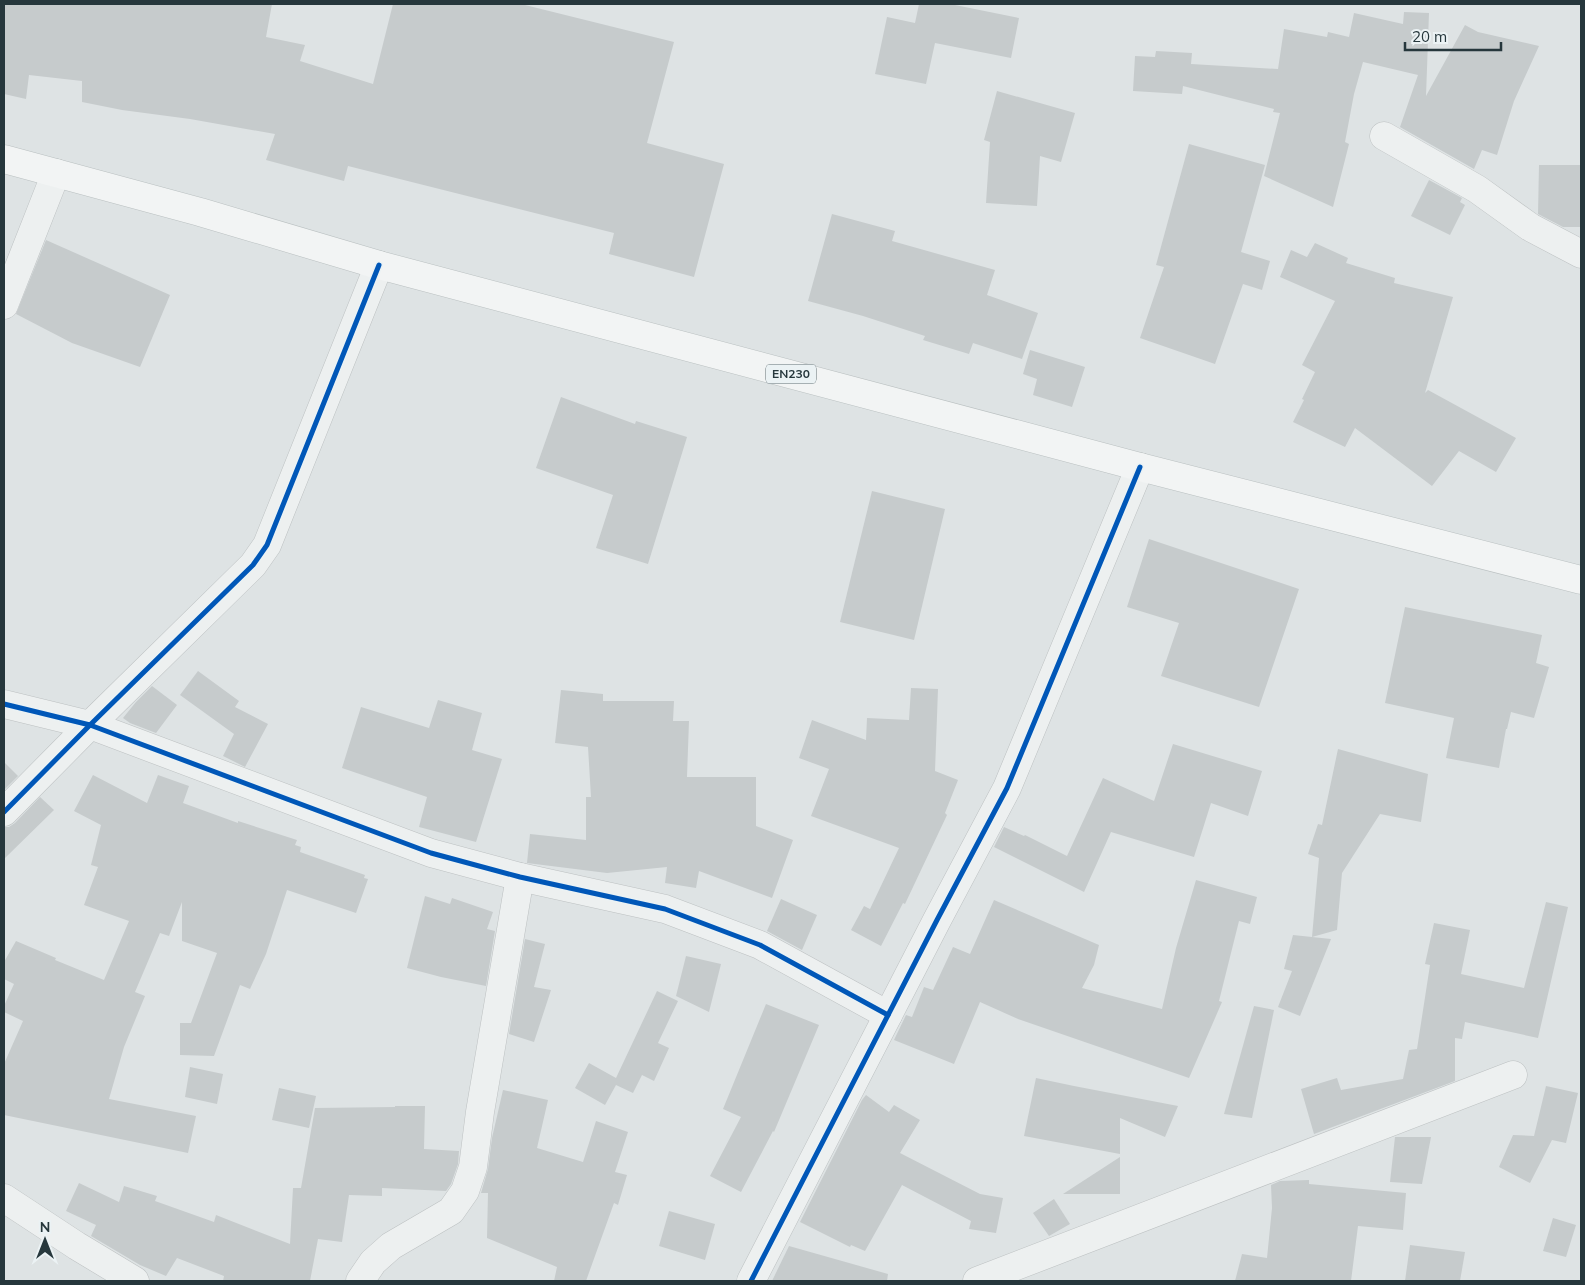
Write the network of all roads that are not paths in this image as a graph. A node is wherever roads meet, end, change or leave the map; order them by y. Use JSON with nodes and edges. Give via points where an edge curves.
{"nodes":[{"id":1,"x":1384,"y":136,"type":"dead end"},
{"id":2,"x":4,"y":159,"type":"edge"},
{"id":3,"x":56,"y":173,"type":"junction"},
{"id":4,"x":1581,"y":254,"type":"edge"},
{"id":5,"x":379,"y":265,"type":"junction"},
{"id":6,"x":4,"y":305,"type":"edge"},
{"id":7,"x":1140,"y":467,"type":"junction"},
{"id":8,"x":1581,"y":580,"type":"edge"},
{"id":9,"x":4,"y":704,"type":"edge"},
{"id":10,"x":90,"y":725,"type":"junction"},
{"id":11,"x":4,"y":812,"type":"edge"},
{"id":12,"x":520,"y":877,"type":"junction"},
{"id":13,"x":888,"y":1015,"type":"junction"},
{"id":14,"x":1513,"y":1075,"type":"dead end"},
{"id":15,"x":4,"y":1198,"type":"edge"},
{"id":16,"x":135,"y":1281,"type":"edge"},
{"id":17,"x":360,"y":1281,"type":"edge"},
{"id":18,"x":751,"y":1281,"type":"edge"},
{"id":19,"x":977,"y":1281,"type":"edge"}],
"edges":[{"from":1,"to":4,"type":"street"},
{"from":2,"to":3,"type":"main road","number":"EN230"},
{"from":3,"to":5,"type":"main road","number":"EN230"},
{"from":3,"to":6,"type":"street"},
{"from":5,"to":7,"type":"main road","number":"EN230"},
{"from":5,"to":10,"type":"street","via":[[268,545],[253,565]]},
{"from":7,"to":8,"type":"main road","number":"EN230"},
{"from":7,"to":13,"type":"street","via":[[1007,788]]},
{"from":9,"to":10,"type":"street"},
{"from":10,"to":11,"type":"street"},
{"from":10,"to":12,"type":"street","via":[[431,854]]},
{"from":12,"to":13,"type":"street","via":[[665,909],[760,945]]},
{"from":12,"to":17,"type":"street","via":[[473,1167],[465,1191],[451,1211],[391,1246],[373,1262]]},
{"from":13,"to":18,"type":"street"},
{"from":14,"to":19,"type":"street"},
{"from":15,"to":16,"type":"street"}]}
